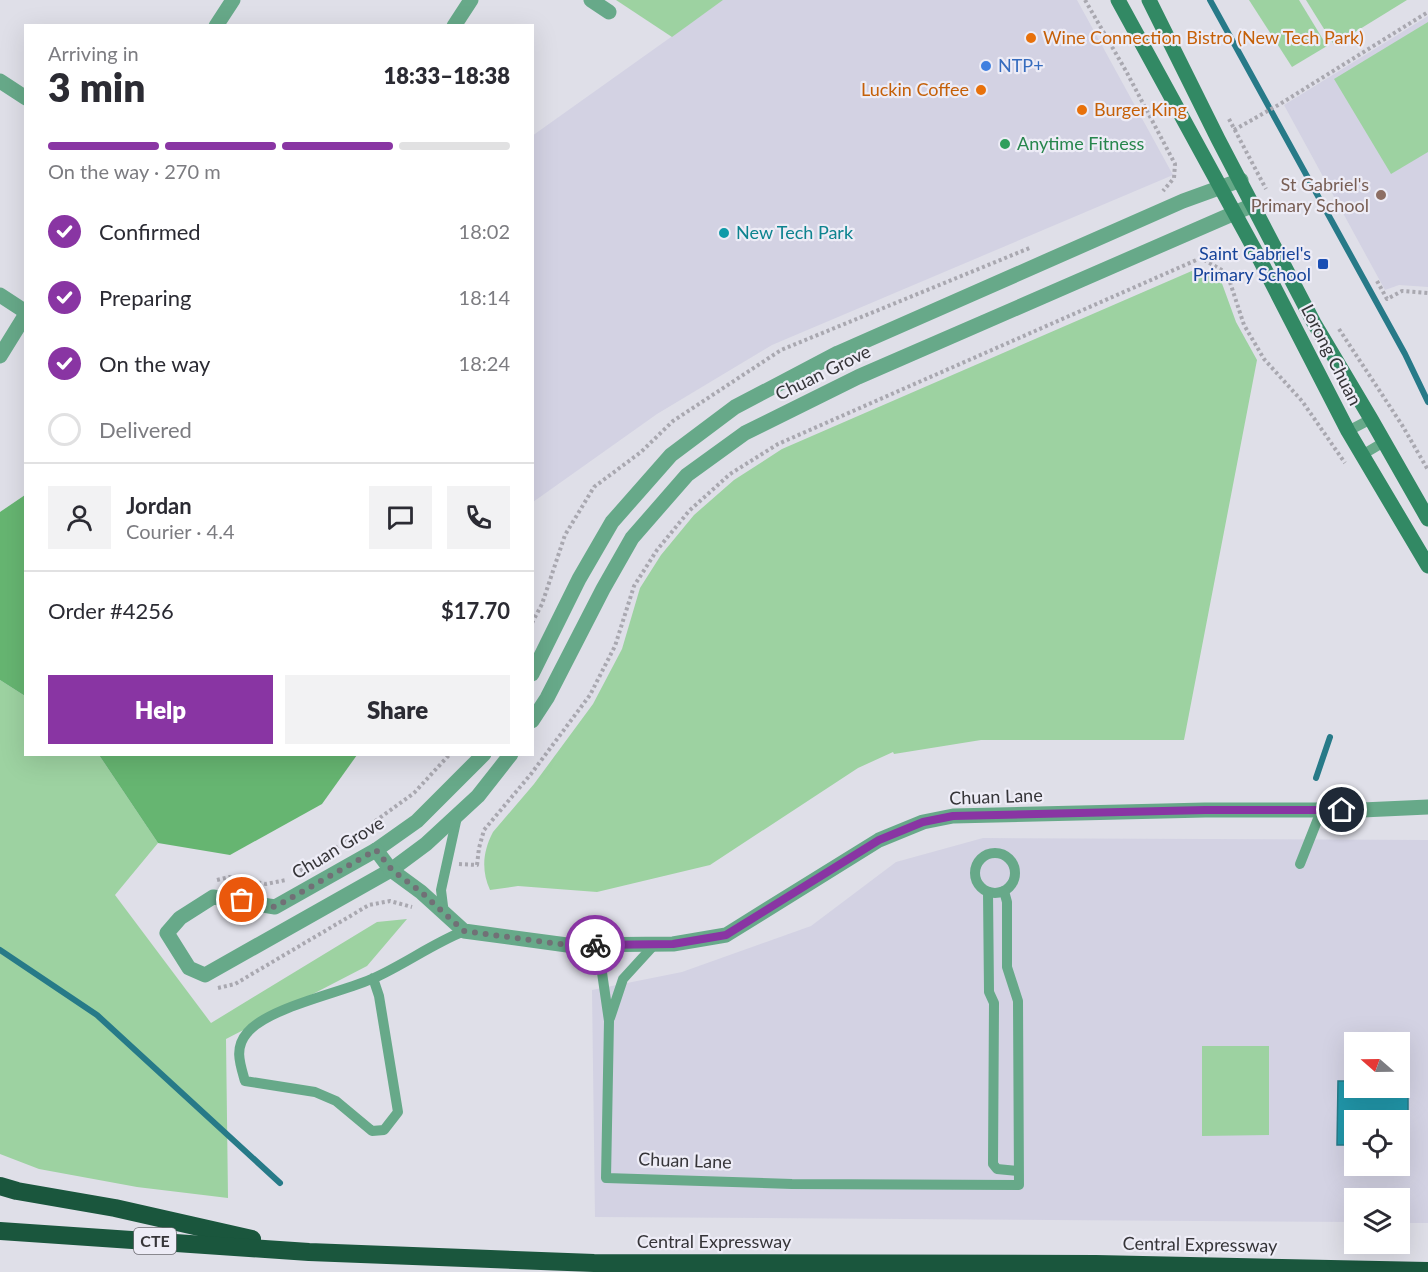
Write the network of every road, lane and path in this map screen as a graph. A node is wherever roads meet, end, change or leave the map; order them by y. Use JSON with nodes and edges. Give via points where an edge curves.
{"nodes":[{"id":1,"x":471,"y":0,"type":"edge"},
{"id":2,"x":591,"y":0,"type":"edge"},
{"id":3,"x":1085,"y":0,"type":"edge"},
{"id":4,"x":1118,"y":0,"type":"edge"},
{"id":5,"x":1149,"y":0,"type":"edge"},
{"id":6,"x":229,"y":1,"type":"edge"},
{"id":7,"x":609,"y":12,"type":"dead end"},
{"id":8,"x":1428,"y":12,"type":"edge"},
{"id":9,"x":217,"y":24,"type":"edge"},
{"id":10,"x":455,"y":24,"type":"edge"},
{"id":11,"x":0,"y":81,"type":"edge"},
{"id":12,"x":24,"y":97,"type":"edge"},
{"id":13,"x":1148,"y":111,"type":"dead end"},
{"id":14,"x":1250,"y":121,"type":"dead end"},
{"id":15,"x":1241,"y":180,"type":"junction"},
{"id":16,"x":1222,"y":188,"type":"junction"},
{"id":17,"x":1253,"y":205,"type":"junction"},
{"id":18,"x":1235,"y":213,"type":"junction"},
{"id":19,"x":1377,"y":281,"type":"dead end"},
{"id":20,"x":1428,"y":293,"type":"edge"},
{"id":21,"x":0,"y":295,"type":"edge"},
{"id":22,"x":24,"y":312,"type":"edge"},
{"id":23,"x":24,"y":316,"type":"edge"},
{"id":24,"x":1345,"y":337,"type":"dead end"},
{"id":25,"x":0,"y":356,"type":"edge"},
{"id":26,"x":1371,"y":419,"type":"junction"},
{"id":27,"x":1348,"y":431,"type":"junction"},
{"id":28,"x":1384,"y":442,"type":"junction"},
{"id":29,"x":1362,"y":455,"type":"junction"},
{"id":30,"x":1345,"y":463,"type":"dead end"},
{"id":31,"x":1428,"y":470,"type":"edge"},
{"id":32,"x":1428,"y":519,"type":"edge"},
{"id":33,"x":1428,"y":566,"type":"edge"},
{"id":34,"x":534,"y":670,"type":"edge"},
{"id":35,"x":534,"y":718,"type":"edge"},
{"id":36,"x":482,"y":756,"type":"edge"},
{"id":37,"x":509,"y":756,"type":"edge"},
{"id":38,"x":1428,"y":807,"type":"edge"},
{"id":39,"x":1321,"y":811,"type":"junction"},
{"id":40,"x":458,"y":813,"type":"junction"},
{"id":41,"x":376,"y":850,"type":"junction"},
{"id":42,"x":1300,"y":864,"type":"dead end"},
{"id":43,"x":477,"y":865,"type":"dead end"},
{"id":44,"x":392,"y":870,"type":"junction"},
{"id":45,"x":1004,"y":891,"type":"junction"},
{"id":46,"x":988,"y":892,"type":"junction"},
{"id":47,"x":444,"y":914,"type":"junction"},
{"id":48,"x":464,"y":931,"type":"junction"},
{"id":49,"x":655,"y":944,"type":"junction"},
{"id":50,"x":598,"y":945,"type":"junction"},
{"id":51,"x":373,"y":978,"type":"junction"},
{"id":52,"x":609,"y":1021,"type":"junction"},
{"id":53,"x":1018,"y":1171,"type":"junction"},
{"id":54,"x":0,"y":1186,"type":"edge"},
{"id":55,"x":0,"y":1231,"type":"edge"},
{"id":56,"x":309,"y":1252,"type":"junction"},
{"id":57,"x":1428,"y":1271,"type":"edge"}],
"edges":[{"from":1,"to":10,"type":"street"},
{"from":2,"to":7,"type":"street"},
{"from":3,"to":13,"type":"path"},
{"from":4,"to":16,"type":"main road","name":"Lorong Chuan"},
{"from":5,"to":15,"type":"main road","name":"Lorong Chuan"},
{"from":6,"to":9,"type":"street"},
{"from":8,"to":14,"type":"path"},
{"from":11,"to":12,"type":"street"},
{"from":15,"to":16,"type":"street","name":"Chuan Grove"},
{"from":15,"to":17,"type":"main road","name":"Lorong Chuan"},
{"from":16,"to":18,"type":"main road","name":"Lorong Chuan"},
{"from":16,"to":34,"type":"street","name":"Chuan Grove","via":[[1183,201],[838,353],[735,407],[671,455],[612,522]]},
{"from":17,"to":18,"type":"street","name":"Chuan Grove"},
{"from":17,"to":26,"type":"main road","name":"Lorong Chuan","via":[[1314,323]]},
{"from":18,"to":27,"type":"main road","name":"Lorong Chuan"},
{"from":18,"to":35,"type":"street","name":"Chuan Grove","via":[[858,377],[745,433],[687,475],[632,538]]},
{"from":19,"to":20,"type":"path","via":[[1387,299],[1402,291]]},
{"from":21,"to":22,"type":"street"},
{"from":23,"to":25,"type":"street"},
{"from":24,"to":31,"type":"path"},
{"from":26,"to":27,"type":"lane"},
{"from":26,"to":28,"type":"main road","name":"Lorong Chuan"},
{"from":27,"to":29,"type":"main road","name":"Lorong Chuan"},
{"from":28,"to":29,"type":"lane"},
{"from":28,"to":32,"type":"main road","name":"Lorong Chuan"},
{"from":29,"to":33,"type":"main road","name":"Lorong Chuan"},
{"from":30,"to":43,"type":"path","via":[[1302,401],[1264,359],[1244,325],[1227,273],[1202,258],[778,444],[730,474],[689,511],[657,550],[634,586],[615,646],[590,695],[484,830]]},
{"from":36,"to":41,"type":"street","name":"Chuan Grove","via":[[417,821]]},
{"from":37,"to":40,"type":"street","name":"Chuan Grove","via":[[478,796]]},
{"from":38,"to":39,"type":"street","name":"Chuan Lane"},
{"from":39,"to":42,"type":"lane"},
{"from":39,"to":49,"type":"street","name":"Chuan Lane","via":[[953,816],[923,822],[879,840],[726,935]]},
{"from":40,"to":44,"type":"street","name":"Chuan Grove"},
{"from":40,"to":47,"type":"lane","via":[[441,890]]},
{"from":41,"to":44,"type":"street"},
{"from":41,"to":44,"type":"street","name":"Chuan Grove","via":[[275,907],[213,897],[180,918],[167,933],[189,968],[205,975]]},
{"from":44,"to":47,"type":"street"},
{"from":45,"to":46,"type":"lane"},
{"from":45,"to":46,"type":"lane","via":[[1016,870],[1006,857],[990,854],[983,857],[975,872],[981,887]]},
{"from":45,"to":53,"type":"lane","via":[[1007,967],[1018,1001]]},
{"from":46,"to":53,"type":"lane","via":[[989,992],[994,1003],[993,1164],[997,1169]]},
{"from":47,"to":48,"type":"street"},
{"from":48,"to":50,"type":"street","name":"Chuan Lane","via":[[567,945]]},
{"from":48,"to":51,"type":"lane"},
{"from":49,"to":50,"type":"street","name":"Chuan Lane"},
{"from":49,"to":52,"type":"lane","via":[[623,979]]},
{"from":50,"to":52,"type":"lane","name":"Chuan Lane"},
{"from":51,"to":51,"type":"lane","via":[[269,1016],[246,1033],[237,1055],[245,1081],[315,1092],[336,1101],[372,1131],[384,1130],[398,1112]]},
{"from":52,"to":53,"type":"lane","name":"Chuan Lane","via":[[606,1178],[1019,1185]]},
{"from":54,"to":56,"type":"highway"},
{"from":55,"to":56,"type":"highway","name":"Central Expressway","number":"CTE"},
{"from":56,"to":57,"type":"highway","name":"Central Expressway","number":"CTE","via":[[594,1263],[1096,1264]]}]}
